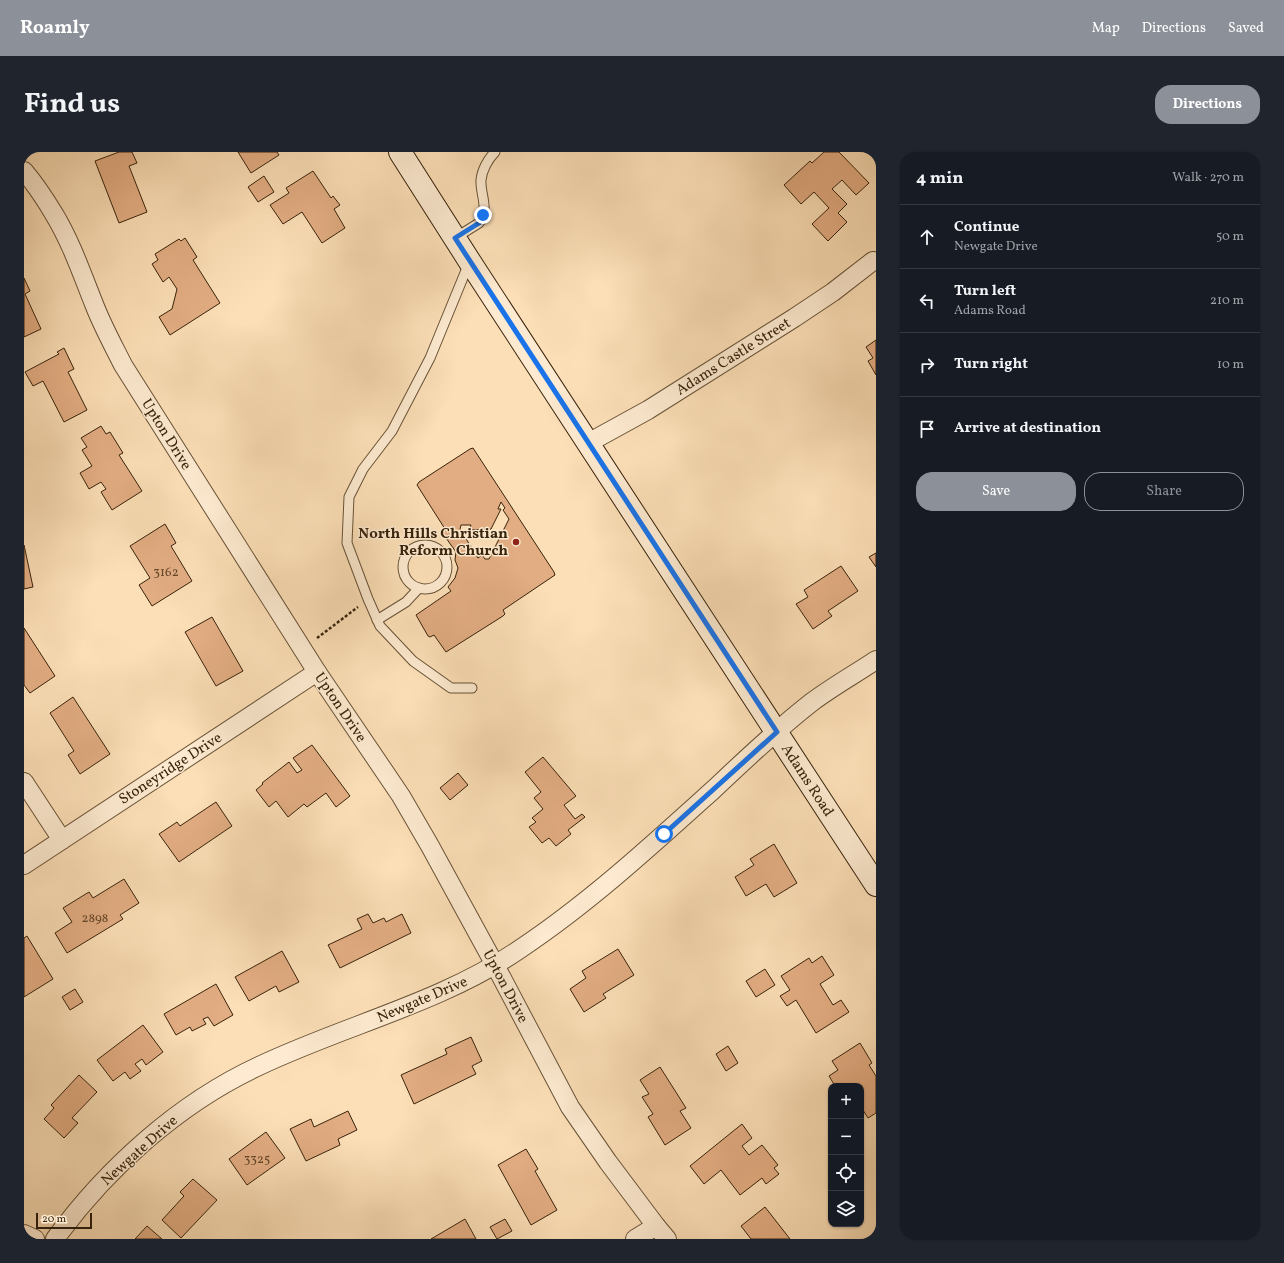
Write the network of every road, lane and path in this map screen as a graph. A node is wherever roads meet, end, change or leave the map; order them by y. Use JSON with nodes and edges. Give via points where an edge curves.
{"nodes":[{"id":1,"x":400,"y":152,"type":"edge"},
{"id":2,"x":495,"y":152,"type":"edge"},
{"id":3,"x":24,"y":171,"type":"edge"},
{"id":4,"x":455,"y":238,"type":"junction"},
{"id":5,"x":873,"y":261,"type":"dead end"},
{"id":6,"x":470,"y":262,"type":"junction"},
{"id":7,"x":588,"y":443,"type":"junction"},
{"id":8,"x":419,"y":588,"type":"junction"},
{"id":9,"x":368,"y":599,"type":"junction"},
{"id":10,"x":377,"y":620,"type":"junction"},
{"id":11,"x":303,"y":650,"type":"junction"},
{"id":12,"x":876,"y":660,"type":"edge"},
{"id":13,"x":317,"y":672,"type":"junction"},
{"id":14,"x":472,"y":688,"type":"dead end"},
{"id":15,"x":777,"y":732,"type":"junction"},
{"id":16,"x":24,"y":782,"type":"edge"},
{"id":17,"x":62,"y":840,"type":"junction"},
{"id":18,"x":24,"y":865,"type":"edge"},
{"id":19,"x":876,"y":885,"type":"edge"},
{"id":20,"x":495,"y":965,"type":"junction"},
{"id":21,"x":662,"y":1233,"type":"edge"},
{"id":22,"x":24,"y":1234,"type":"edge"},
{"id":23,"x":35,"y":1239,"type":"edge"},
{"id":24,"x":55,"y":1239,"type":"edge"},
{"id":25,"x":635,"y":1239,"type":"edge"}],
"edges":[{"from":1,"to":4,"type":"street","name":"Adams Road"},
{"from":2,"to":4,"type":"lane","via":[[486,165],[481,181],[484,205],[482,220]]},
{"from":3,"to":11,"type":"street","name":"Upton Drive","via":[[55,215],[94,306],[123,365]]},
{"from":4,"to":6,"type":"street","name":"Adams Road"},
{"from":5,"to":7,"type":"street","name":"Adams Castle Street","via":[[794,318],[648,410]]},
{"from":6,"to":7,"type":"street","name":"Adams Road"},
{"from":6,"to":9,"type":"lane","via":[[430,358],[392,431],[363,469],[349,497],[347,543]]},
{"from":7,"to":15,"type":"street","name":"Adams Road"},
{"from":8,"to":8,"type":"lane","via":[[434,587],[444,578],[446,571],[441,552],[429,545],[414,548],[404,558],[403,566],[407,580]]},
{"from":8,"to":10,"type":"lane","via":[[406,602]]},
{"from":9,"to":10,"type":"lane"},
{"from":9,"to":11,"type":"path"},
{"from":10,"to":14,"type":"lane","via":[[413,662],[451,688]]},
{"from":11,"to":13,"type":"street","name":"Upton Drive"},
{"from":12,"to":15,"type":"street","name":"Newgate Drive","via":[[813,701]]},
{"from":13,"to":17,"type":"street","name":"Stoneyridge Drive"},
{"from":13,"to":20,"type":"street","name":"Upton Drive","via":[[401,796]]},
{"from":15,"to":19,"type":"street","name":"Adams Road"},
{"from":15,"to":20,"type":"street","name":"Newgate Drive","via":[[584,903]]},
{"from":16,"to":17,"type":"street"},
{"from":17,"to":18,"type":"street","name":"Stoneyridge Drive"},
{"from":20,"to":21,"type":"street","name":"Upton Drive","via":[[570,1107]]},
{"from":20,"to":24,"type":"street","name":"Newgate Drive","via":[[449,989],[291,1052],[227,1082],[149,1137],[72,1215]]},
{"from":21,"to":25,"type":"street"},
{"from":22,"to":23,"type":"street"}]}
